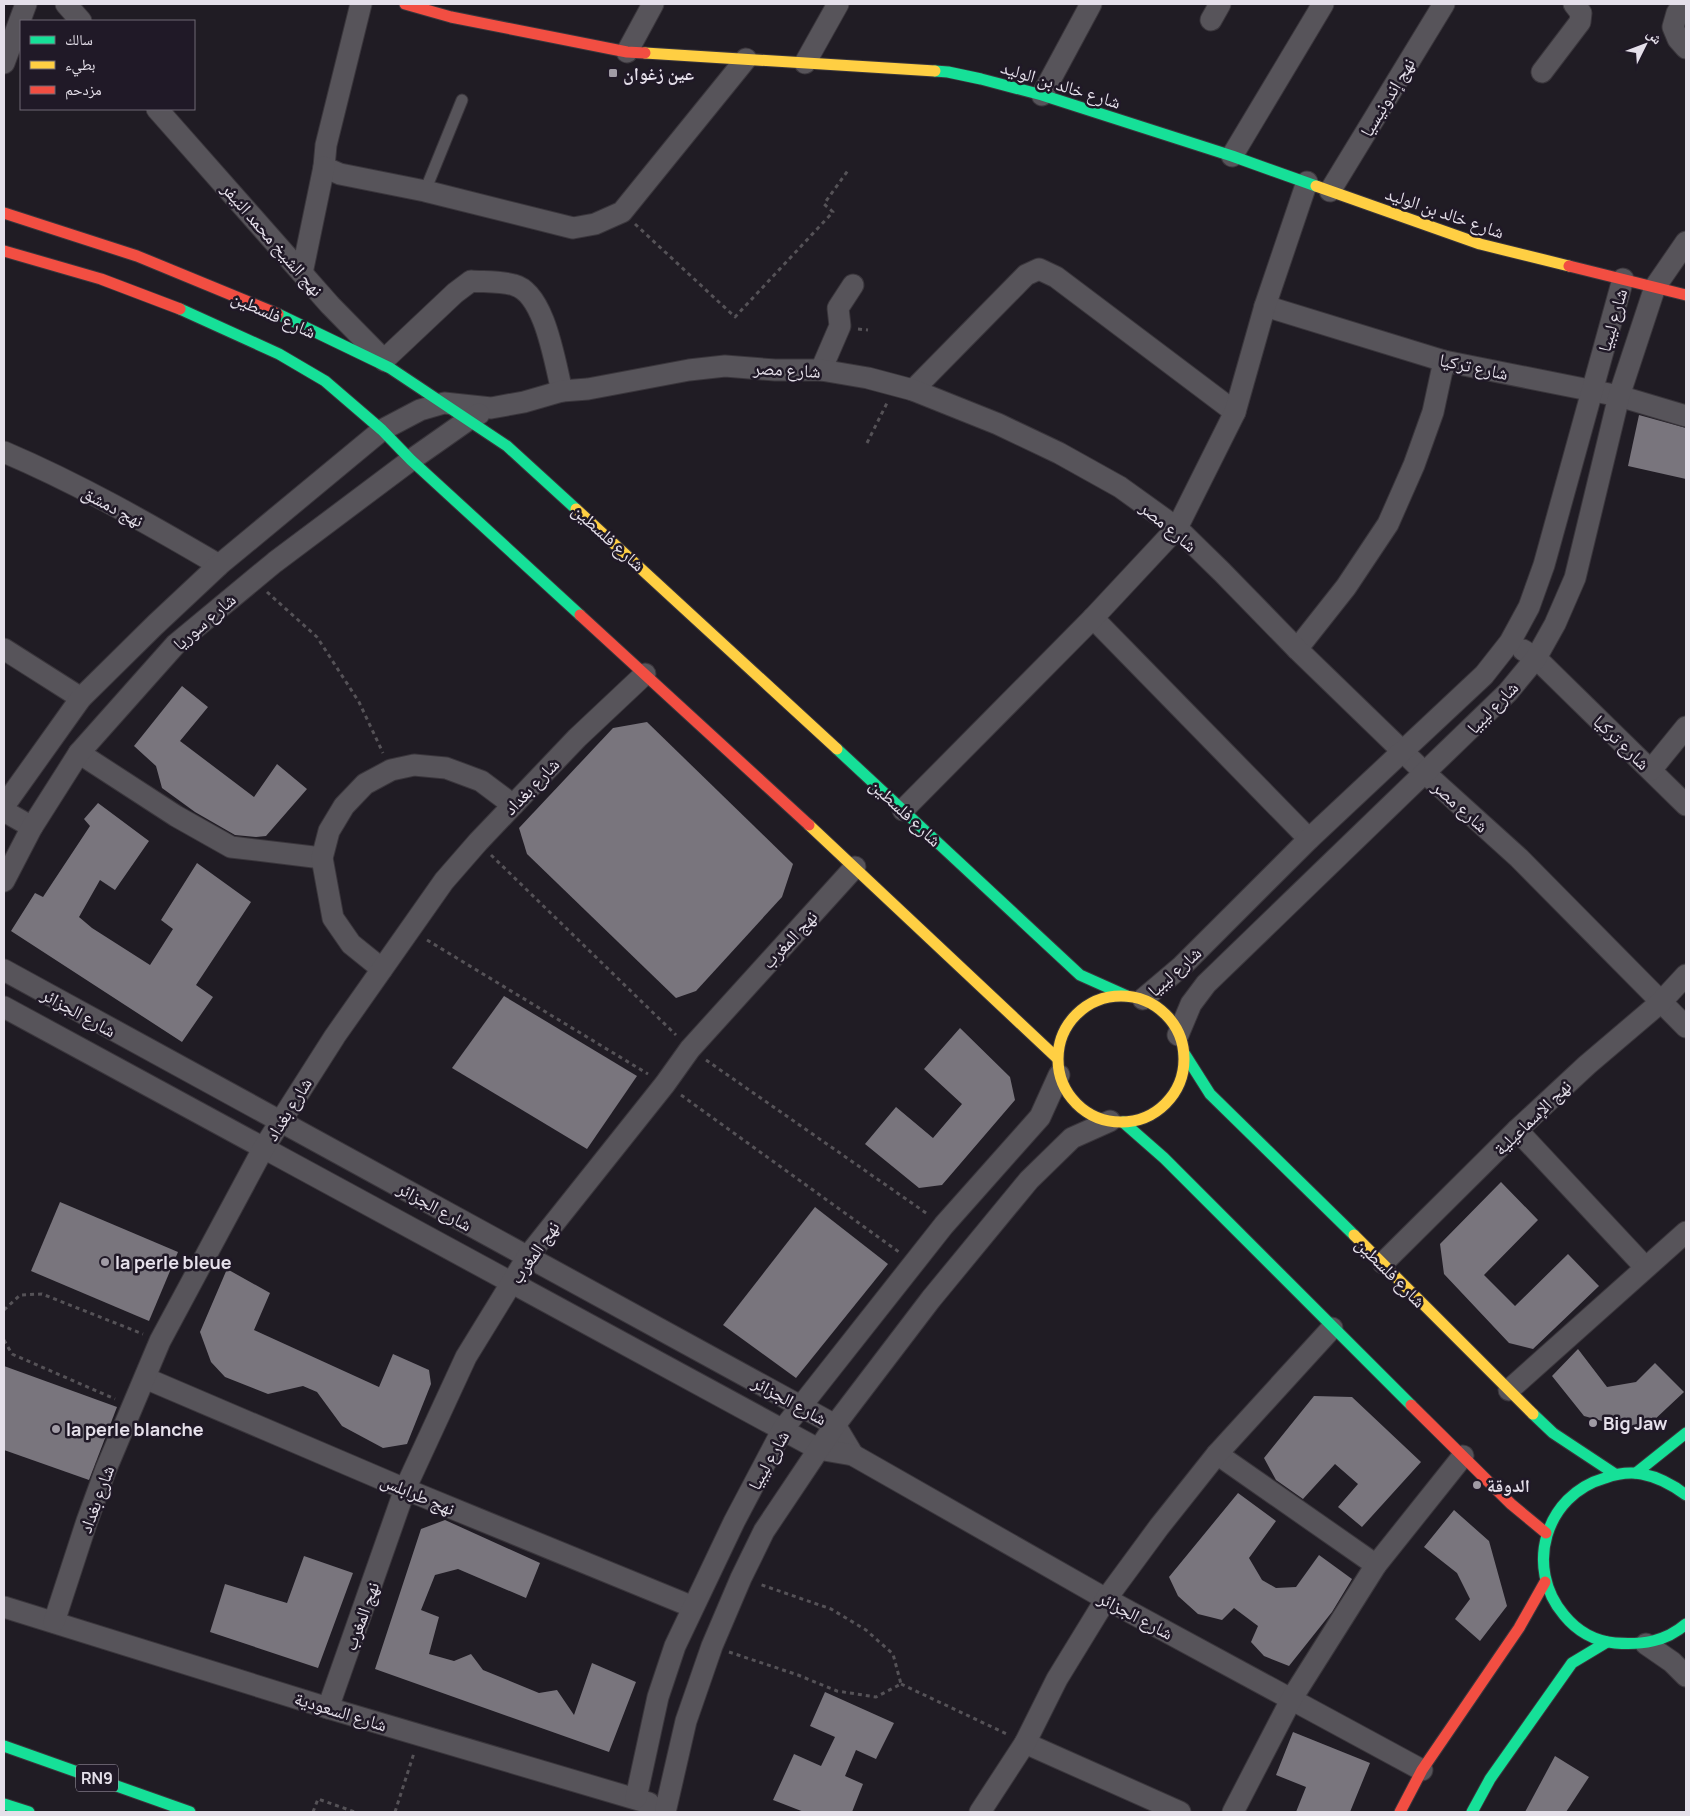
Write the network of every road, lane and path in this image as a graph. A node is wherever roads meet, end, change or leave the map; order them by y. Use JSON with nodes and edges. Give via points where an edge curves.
{"nodes":[{"id":1,"x":26,"y":4,"type":"edge"},
{"id":2,"x":66,"y":4,"type":"edge"},
{"id":3,"x":362,"y":4,"type":"edge"},
{"id":4,"x":405,"y":4,"type":"edge"},
{"id":5,"x":654,"y":4,"type":"edge"},
{"id":6,"x":838,"y":4,"type":"edge"},
{"id":7,"x":1091,"y":4,"type":"edge"},
{"id":8,"x":1323,"y":4,"type":"edge"},
{"id":9,"x":1444,"y":4,"type":"edge"},
{"id":10,"x":1574,"y":4,"type":"edge"},
{"id":11,"x":1684,"y":4,"type":"edge"},
{"id":12,"x":454,"y":10,"type":"edge"},
{"id":13,"x":20,"y":20,"type":"edge"},
{"id":14,"x":20,"y":20,"type":"edge"},
{"id":15,"x":80,"y":20,"type":"edge"},
{"id":16,"x":1686,"y":48,"type":"edge"},
{"id":17,"x":627,"y":52,"type":"junction"},
{"id":18,"x":746,"y":60,"type":"junction"},
{"id":19,"x":4,"y":63,"type":"edge"},
{"id":20,"x":804,"y":63,"type":"junction"},
{"id":21,"x":1542,"y":72,"type":"dead end"},
{"id":22,"x":1042,"y":95,"type":"junction"},
{"id":23,"x":462,"y":100,"type":"dead end"},
{"id":24,"x":158,"y":110,"type":"edge"},
{"id":25,"x":1232,"y":156,"type":"junction"},
{"id":26,"x":324,"y":167,"type":"junction"},
{"id":27,"x":849,"y":169,"type":"dead end"},
{"id":28,"x":1307,"y":182,"type":"junction"},
{"id":29,"x":425,"y":191,"type":"junction"},
{"id":30,"x":1330,"y":191,"type":"junction"},
{"id":31,"x":4,"y":212,"type":"edge"},
{"id":32,"x":622,"y":212,"type":"junction"},
{"id":33,"x":1686,"y":242,"type":"edge"},
{"id":34,"x":4,"y":251,"type":"edge"},
{"id":35,"x":302,"y":273,"type":"junction"},
{"id":36,"x":1623,"y":279,"type":"junction"},
{"id":37,"x":853,"y":285,"type":"dead end"},
{"id":38,"x":1655,"y":287,"type":"junction"},
{"id":39,"x":1686,"y":295,"type":"edge"},
{"id":40,"x":1265,"y":306,"type":"junction"},
{"id":41,"x":1444,"y":361,"type":"junction"},
{"id":42,"x":387,"y":364,"type":"junction"},
{"id":43,"x":821,"y":370,"type":"junction"},
{"id":44,"x":905,"y":388,"type":"junction"},
{"id":45,"x":1592,"y":390,"type":"junction"},
{"id":46,"x":562,"y":391,"type":"junction"},
{"id":47,"x":1619,"y":396,"type":"junction"},
{"id":48,"x":444,"y":403,"type":"junction"},
{"id":49,"x":491,"y":408,"type":"junction"},
{"id":50,"x":1235,"y":412,"type":"junction"},
{"id":51,"x":1686,"y":416,"type":"edge"},
{"id":52,"x":468,"y":420,"type":"junction"},
{"id":53,"x":382,"y":430,"type":"junction"},
{"id":54,"x":867,"y":443,"type":"dead end"},
{"id":55,"x":4,"y":452,"type":"edge"},
{"id":56,"x":411,"y":460,"type":"junction"},
{"id":57,"x":1177,"y":528,"type":"junction"},
{"id":58,"x":255,"y":536,"type":"junction"},
{"id":59,"x":275,"y":562,"type":"junction"},
{"id":60,"x":219,"y":565,"type":"junction"},
{"id":61,"x":252,"y":579,"type":"junction"},
{"id":62,"x":1094,"y":618,"type":"junction"},
{"id":63,"x":1510,"y":642,"type":"junction"},
{"id":64,"x":1297,"y":649,"type":"junction"},
{"id":65,"x":4,"y":650,"type":"edge"},
{"id":66,"x":1536,"y":658,"type":"junction"},
{"id":67,"x":645,"y":674,"type":"junction"},
{"id":68,"x":81,"y":698,"type":"junction"},
{"id":69,"x":1686,"y":727,"type":"edge"},
{"id":70,"x":1404,"y":751,"type":"junction"},
{"id":71,"x":79,"y":753,"type":"junction"},
{"id":72,"x":391,"y":770,"type":"junction"},
{"id":73,"x":1651,"y":770,"type":"junction"},
{"id":74,"x":1425,"y":773,"type":"junction"},
{"id":75,"x":513,"y":805,"type":"junction"},
{"id":76,"x":1686,"y":805,"type":"edge"},
{"id":77,"x":4,"y":806,"type":"edge"},
{"id":78,"x":903,"y":810,"type":"junction"},
{"id":79,"x":4,"y":811,"type":"edge"},
{"id":80,"x":32,"y":827,"type":"junction"},
{"id":81,"x":1310,"y":839,"type":"junction"},
{"id":82,"x":322,"y":858,"type":"junction"},
{"id":83,"x":855,"y":867,"type":"junction"},
{"id":84,"x":4,"y":881,"type":"edge"},
{"id":85,"x":382,"y":969,"type":"junction"},
{"id":86,"x":4,"y":970,"type":"edge"},
{"id":87,"x":1686,"y":975,"type":"edge"},
{"id":88,"x":1135,"y":998,"type":"junction"},
{"id":89,"x":1661,"y":1002,"type":"junction"},
{"id":90,"x":4,"y":1007,"type":"edge"},
{"id":91,"x":1686,"y":1027,"type":"edge"},
{"id":92,"x":1181,"y":1044,"type":"junction"},
{"id":93,"x":1058,"y":1066,"type":"junction"},
{"id":94,"x":280,"y":1122,"type":"junction"},
{"id":95,"x":1117,"y":1122,"type":"junction"},
{"id":96,"x":1517,"y":1130,"type":"junction"},
{"id":97,"x":263,"y":1149,"type":"junction"},
{"id":98,"x":1686,"y":1232,"type":"edge"},
{"id":99,"x":528,"y":1256,"type":"junction"},
{"id":100,"x":1383,"y":1263,"type":"junction"},
{"id":101,"x":1645,"y":1268,"type":"junction"},
{"id":102,"x":512,"y":1283,"type":"junction"},
{"id":103,"x":4,"y":1310,"type":"edge"},
{"id":104,"x":1332,"y":1328,"type":"junction"},
{"id":105,"x":4,"y":1340,"type":"edge"},
{"id":106,"x":160,"y":1341,"type":"junction"},
{"id":107,"x":145,"y":1378,"type":"junction"},
{"id":108,"x":1509,"y":1390,"type":"junction"},
{"id":109,"x":134,"y":1406,"type":"junction"},
{"id":110,"x":802,"y":1406,"type":"junction"},
{"id":111,"x":835,"y":1424,"type":"junction"},
{"id":112,"x":783,"y":1429,"type":"junction"},
{"id":113,"x":1686,"y":1433,"type":"edge"},
{"id":114,"x":818,"y":1449,"type":"junction"},
{"id":115,"x":1217,"y":1454,"type":"junction"},
{"id":116,"x":853,"y":1455,"type":"junction"},
{"id":117,"x":1463,"y":1456,"type":"junction"},
{"id":118,"x":1636,"y":1473,"type":"junction"},
{"id":119,"x":1615,"y":1474,"type":"junction"},
{"id":120,"x":405,"y":1489,"type":"junction"},
{"id":121,"x":1686,"y":1495,"type":"edge"},
{"id":122,"x":1546,"y":1534,"type":"junction"},
{"id":123,"x":1376,"y":1565,"type":"junction"},
{"id":124,"x":741,"y":1578,"type":"junction"},
{"id":125,"x":1545,"y":1582,"type":"junction"},
{"id":126,"x":1106,"y":1599,"type":"junction"},
{"id":127,"x":4,"y":1607,"type":"edge"},
{"id":128,"x":693,"y":1607,"type":"junction"},
{"id":129,"x":54,"y":1622,"type":"junction"},
{"id":130,"x":1686,"y":1624,"type":"edge"},
{"id":131,"x":1607,"y":1642,"type":"junction"},
{"id":132,"x":1646,"y":1644,"type":"junction"},
{"id":133,"x":712,"y":1646,"type":"junction"},
{"id":134,"x":1686,"y":1676,"type":"edge"},
{"id":135,"x":901,"y":1684,"type":"junction"},
{"id":136,"x":1292,"y":1698,"type":"junction"},
{"id":137,"x":328,"y":1708,"type":"junction"},
{"id":138,"x":420,"y":1735,"type":"junction"},
{"id":139,"x":1025,"y":1743,"type":"junction"},
{"id":140,"x":4,"y":1746,"type":"edge"},
{"id":141,"x":1422,"y":1770,"type":"junction"},
{"id":142,"x":636,"y":1798,"type":"junction"},
{"id":143,"x":4,"y":1804,"type":"edge"},
{"id":144,"x":672,"y":1810,"type":"edge"},
{"id":145,"x":29,"y":1812,"type":"edge"},
{"id":146,"x":190,"y":1812,"type":"edge"},
{"id":147,"x":313,"y":1812,"type":"edge"},
{"id":148,"x":355,"y":1812,"type":"edge"},
{"id":149,"x":395,"y":1812,"type":"edge"},
{"id":150,"x":980,"y":1812,"type":"edge"},
{"id":151,"x":1180,"y":1812,"type":"edge"},
{"id":152,"x":1233,"y":1812,"type":"edge"},
{"id":153,"x":1400,"y":1812,"type":"edge"},
{"id":154,"x":1472,"y":1812,"type":"edge"}],
"edges":[{"from":1,"to":14,"type":"street"},
{"from":2,"to":15,"type":"street"},
{"from":3,"to":26,"type":"street","via":[[326,144]]},
{"from":4,"to":12,"type":"main road","name":"شارع خالد بن الوليد"},
{"from":5,"to":17,"type":"street"},
{"from":6,"to":20,"type":"street"},
{"from":7,"to":22,"type":"street"},
{"from":8,"to":25,"type":"street"},
{"from":9,"to":30,"type":"street","name":"نهج إندونيسيا"},
{"from":10,"to":21,"type":"street","via":[[1582,14],[1580,22]]},
{"from":11,"to":16,"type":"street","via":[[1673,27]]},
{"from":12,"to":17,"type":"main road","name":"شارع خالد بن الوليد"},
{"from":13,"to":19,"type":"street"},
{"from":17,"to":18,"type":"main road","name":"شارع خالد بن الوليد"},
{"from":18,"to":20,"type":"main road","name":"شارع خالد بن الوليد"},
{"from":18,"to":32,"type":"street"},
{"from":20,"to":22,"type":"main road","name":"شارع خالد بن الوليد","via":[[948,72]]},
{"from":22,"to":25,"type":"main road","name":"شارع خالد بن الوليد"},
{"from":23,"to":29,"type":"lane"},
{"from":24,"to":35,"type":"street","name":"نهج الشيخ محمد النيفر"},
{"from":25,"to":28,"type":"main road","name":"شارع خالد بن الوليد"},
{"from":26,"to":29,"type":"street","via":[[340,174]]},
{"from":26,"to":35,"type":"street"},
{"from":27,"to":32,"type":"path","via":[[824,204],[833,212],[735,317]]},
{"from":28,"to":30,"type":"main road","name":"شارع خالد بن الوليد"},
{"from":28,"to":40,"type":"street"},
{"from":29,"to":32,"type":"street","via":[[573,228],[595,224]]},
{"from":30,"to":36,"type":"main road","name":"شارع خالد بن الوليد","via":[[1480,244]]},
{"from":31,"to":42,"type":"main road","name":"شارع فلسطين","via":[[137,256],[272,311]]},
{"from":33,"to":38,"type":"street","name":"شارع ليبيا"},
{"from":34,"to":53,"type":"main road","name":"شارع فلسطين","via":[[101,279],[234,332],[324,381]]},
{"from":35,"to":42,"type":"street","name":"نهج الشيخ محمد النيفر"},
{"from":36,"to":38,"type":"main road","name":"شارع خالد بن الوليد"},
{"from":36,"to":45,"type":"street","name":"شارع ليبيا"},
{"from":37,"to":43,"type":"street","via":[[838,308],[840,326]]},
{"from":38,"to":39,"type":"main road","name":"شارع خالد بن الوليد"},
{"from":38,"to":47,"type":"street","name":"شارع ليبيا"},
{"from":40,"to":41,"type":"street","name":"شارع تركيا"},
{"from":40,"to":50,"type":"street"},
{"from":41,"to":45,"type":"street","name":"شارع تركيا"},
{"from":41,"to":64,"type":"street","via":[[1433,412],[1414,466],[1388,524],[1346,587]]},
{"from":42,"to":46,"type":"street","via":[[455,293],[471,281],[515,285],[531,296],[542,314]]},
{"from":42,"to":48,"type":"main road","name":"شارع فلسطين"},
{"from":43,"to":44,"type":"street","name":"شارع مصر"},
{"from":43,"to":46,"type":"street","name":"شارع مصر","via":[[725,366]]},
{"from":44,"to":50,"type":"street","via":[[1026,275],[1039,269],[1056,277]]},
{"from":44,"to":54,"type":"path"},
{"from":44,"to":57,"type":"street","name":"شارع مصر","via":[[998,424],[1059,453],[1120,487]]},
{"from":45,"to":47,"type":"street","name":"شارع تركيا"},
{"from":45,"to":63,"type":"street","name":"شارع ليبيا","via":[[1544,565],[1529,607]]},
{"from":46,"to":49,"type":"street","name":"شارع مصر"},
{"from":47,"to":51,"type":"street","name":"شارع تركيا"},
{"from":47,"to":66,"type":"street","name":"شارع ليبيا","via":[[1575,578],[1556,624]]},
{"from":48,"to":49,"type":"street","name":"شارع مصر"},
{"from":48,"to":52,"type":"main road","name":"شارع فلسطين"},
{"from":48,"to":53,"type":"street","name":"شارع سوريا","via":[[420,410]]},
{"from":49,"to":52,"type":"street","name":"شارع مصر"},
{"from":50,"to":57,"type":"street"},
{"from":52,"to":56,"type":"street","name":"شارع سوريا"},
{"from":52,"to":78,"type":"main road","name":"شارع فلسطين","via":[[523,458]]},
{"from":53,"to":56,"type":"main road","name":"شارع فلسطين"},
{"from":53,"to":58,"type":"street","name":"شارع سوريا"},
{"from":55,"to":60,"type":"street","name":"نهج دمشق","via":[[52,472]]},
{"from":56,"to":59,"type":"street","name":"شارع سوريا"},
{"from":56,"to":67,"type":"main road","name":"شارع فلسطين"},
{"from":57,"to":62,"type":"street"},
{"from":57,"to":64,"type":"street","name":"شارع مصر"},
{"from":58,"to":59,"type":"street"},
{"from":58,"to":60,"type":"street","name":"شارع سوريا"},
{"from":59,"to":61,"type":"street","name":"شارع سوريا"},
{"from":60,"to":68,"type":"street","name":"شارع سوريا"},
{"from":61,"to":71,"type":"street","name":"شارع سوريا","via":[[176,644]]},
{"from":61,"to":72,"type":"path","via":[[317,637],[359,702]]},
{"from":62,"to":78,"type":"street"},
{"from":62,"to":81,"type":"street"},
{"from":63,"to":66,"type":"street","name":"شارع تركيا"},
{"from":63,"to":70,"type":"street","name":"شارع ليبيا","via":[[1484,675]]},
{"from":64,"to":70,"type":"street","name":"شارع مصر"},
{"from":65,"to":68,"type":"street"},
{"from":66,"to":73,"type":"street","name":"شارع تركيا"},
{"from":66,"to":74,"type":"street","name":"شارع ليبيا","via":[[1508,692]]},
{"from":67,"to":75,"type":"street","name":"شارع بغداد"},
{"from":67,"to":83,"type":"main road","name":"شارع فلسطين"},
{"from":68,"to":77,"type":"street","name":"شارع سوريا"},
{"from":69,"to":73,"type":"street"},
{"from":70,"to":74,"type":"street","name":"شارع مصر"},
{"from":70,"to":81,"type":"street","name":"شارع ليبيا"},
{"from":71,"to":80,"type":"street","name":"شارع سوريا"},
{"from":71,"to":82,"type":"street","via":[[176,816],[231,847]]},
{"from":72,"to":75,"type":"street","via":[[414,765],[446,768],[482,781]]},
{"from":72,"to":82,"type":"street","via":[[365,784],[344,806],[329,831]]},
{"from":73,"to":76,"type":"street","name":"شارع تركيا"},
{"from":74,"to":89,"type":"street","name":"شارع مصر","via":[[1519,858]]},
{"from":74,"to":92,"type":"street","name":"شارع ليبيا","via":[[1206,984],[1191,1004]]},
{"from":75,"to":85,"type":"street","name":"شارع بغداد","via":[[444,881]]},
{"from":78,"to":88,"type":"main road","name":"شارع فلسطين","via":[[1080,975]]},
{"from":79,"to":80,"type":"street"},
{"from":80,"to":84,"type":"street","name":"شارع سوريا"},
{"from":81,"to":88,"type":"street","name":"شارع ليبيا","via":[[1182,966]]},
{"from":82,"to":85,"type":"street","via":[[333,918],[351,944]]},
{"from":83,"to":93,"type":"main road","name":"شارع فلسطين"},
{"from":83,"to":99,"type":"street","name":"نهج المغرب","via":[[690,1049]]},
{"from":85,"to":94,"type":"street","name":"شارع بغداد","via":[[334,1036]]},
{"from":86,"to":94,"type":"street","name":"شارع الجزائر"},
{"from":87,"to":89,"type":"street","name":"نهج الإسماعيلية"},
{"from":88,"to":92,"type":"main road","via":[[1159,1008],[1171,1021]]},
{"from":88,"to":93,"type":"main road","via":[[1106,997],[1087,1005],[1071,1019],[1061,1037]]},
{"from":89,"to":91,"type":"street","name":"شارع مصر"},
{"from":89,"to":96,"type":"street","name":"نهج الإسماعيلية"},
{"from":90,"to":97,"type":"street","name":"شارع الجزائر"},
{"from":92,"to":95,"type":"main road","via":[[1183,1070],[1168,1101],[1140,1120]]},
{"from":92,"to":100,"type":"main road","name":"شارع فلسطين","via":[[1210,1094]]},
{"from":93,"to":95,"type":"main road","via":[[1066,1092],[1078,1106],[1093,1116]]},
{"from":93,"to":110,"type":"street","name":"شارع ليبيا","via":[[1040,1118],[944,1225]]},
{"from":94,"to":97,"type":"street","name":"شارع بغداد"},
{"from":94,"to":99,"type":"street","name":"شارع الجزائر"},
{"from":95,"to":104,"type":"main road","via":[[1164,1158]]},
{"from":95,"to":111,"type":"street","name":"شارع ليبيا","via":[[1072,1138],[1029,1180],[931,1299]]},
{"from":96,"to":100,"type":"street","name":"نهج الإسماعيلية"},
{"from":96,"to":101,"type":"street"},
{"from":97,"to":102,"type":"street","name":"شارع الجزائر"},
{"from":97,"to":106,"type":"street","name":"شارع بغداد"},
{"from":98,"to":101,"type":"street"},
{"from":99,"to":102,"type":"street","name":"نهج المغرب"},
{"from":99,"to":110,"type":"street","name":"شارع الجزائر"},
{"from":100,"to":108,"type":"main road","name":"شارع فلسطين"},
{"from":101,"to":108,"type":"street"},
{"from":102,"to":112,"type":"street","name":"شارع الجزائر"},
{"from":102,"to":120,"type":"street","name":"نهج المغرب","via":[[466,1358]]},
{"from":103,"to":106,"type":"path","via":[[20,1295],[42,1294]]},
{"from":104,"to":115,"type":"street"},
{"from":104,"to":117,"type":"main road"},
{"from":105,"to":109,"type":"path","via":[[12,1354]]},
{"from":106,"to":107,"type":"street","name":"شارع بغداد"},
{"from":107,"to":109,"type":"street","name":"شارع بغداد"},
{"from":107,"to":120,"type":"street","name":"نهج طرابلس"},
{"from":108,"to":119,"type":"main road","name":"شارع فلسطين","via":[[1553,1433]]},
{"from":109,"to":129,"type":"street","name":"شارع بغداد","via":[[106,1469]]},
{"from":110,"to":111,"type":"street","name":"شارع الجزائر"},
{"from":110,"to":112,"type":"street","name":"شارع ليبيا"},
{"from":111,"to":114,"type":"street","name":"شارع ليبيا"},
{"from":111,"to":116,"type":"street","name":"شارع الجزائر"},
{"from":112,"to":114,"type":"street","name":"شارع الجزائر"},
{"from":112,"to":128,"type":"street","name":"شارع ليبيا"},
{"from":113,"to":118,"type":"main road"},
{"from":114,"to":116,"type":"street","name":"شارع الجزائر"},
{"from":114,"to":124,"type":"street","name":"شارع ليبيا","via":[[764,1532]]},
{"from":115,"to":123,"type":"street"},
{"from":115,"to":126,"type":"street"},
{"from":116,"to":126,"type":"street","name":"شارع الجزائر"},
{"from":117,"to":122,"type":"main road"},
{"from":117,"to":123,"type":"street"},
{"from":118,"to":119,"type":"main road"},
{"from":118,"to":121,"type":"main road","via":[[1662,1480]]},
{"from":119,"to":122,"type":"main road","via":[[1592,1481],[1572,1494],[1556,1512]]},
{"from":120,"to":128,"type":"street","name":"نهج طرابلس"},
{"from":120,"to":137,"type":"street","name":"نهج المغرب"},
{"from":122,"to":125,"type":"main road","via":[[1542,1558]]},
{"from":123,"to":136,"type":"street"},
{"from":124,"to":133,"type":"street","name":"شارع ليبيا"},
{"from":124,"to":135,"type":"path","via":[[831,1609],[866,1630],[893,1654]]},
{"from":125,"to":131,"type":"main road","via":[[1554,1605],[1570,1624],[1590,1638]]},
{"from":125,"to":141,"type":"main road","via":[[1519,1628]]},
{"from":126,"to":136,"type":"street","name":"شارع الجزائر"},
{"from":126,"to":139,"type":"street","via":[[1058,1679]]},
{"from":127,"to":129,"type":"street","name":"شارع السعودية"},
{"from":128,"to":142,"type":"street","name":"شارع ليبيا","via":[[675,1646],[658,1697]]},
{"from":129,"to":137,"type":"street","name":"شارع السعودية"},
{"from":130,"to":132,"type":"main road","via":[[1680,1631]]},
{"from":131,"to":132,"type":"main road"},
{"from":131,"to":154,"type":"main road","via":[[1572,1663],[1490,1778]]},
{"from":132,"to":134,"type":"street"},
{"from":133,"to":135,"type":"path","via":[[837,1691],[876,1697]]},
{"from":133,"to":144,"type":"street","name":"شارع ليبيا","via":[[686,1721]]},
{"from":135,"to":139,"type":"path"},
{"from":136,"to":141,"type":"street","name":"شارع الجزائر"},
{"from":136,"to":152,"type":"street"},
{"from":137,"to":138,"type":"street","name":"شارع السعودية"},
{"from":138,"to":142,"type":"street","name":"شارع السعودية"},
{"from":138,"to":149,"type":"path"},
{"from":139,"to":150,"type":"street"},
{"from":139,"to":151,"type":"street"},
{"from":140,"to":146,"type":"main road","number":"RN9"},
{"from":141,"to":153,"type":"main road"},
{"from":142,"to":144,"type":"street","name":"شارع السعودية"},
{"from":143,"to":145,"type":"main road"},
{"from":147,"to":148,"type":"path","via":[[318,1799]]}]}
